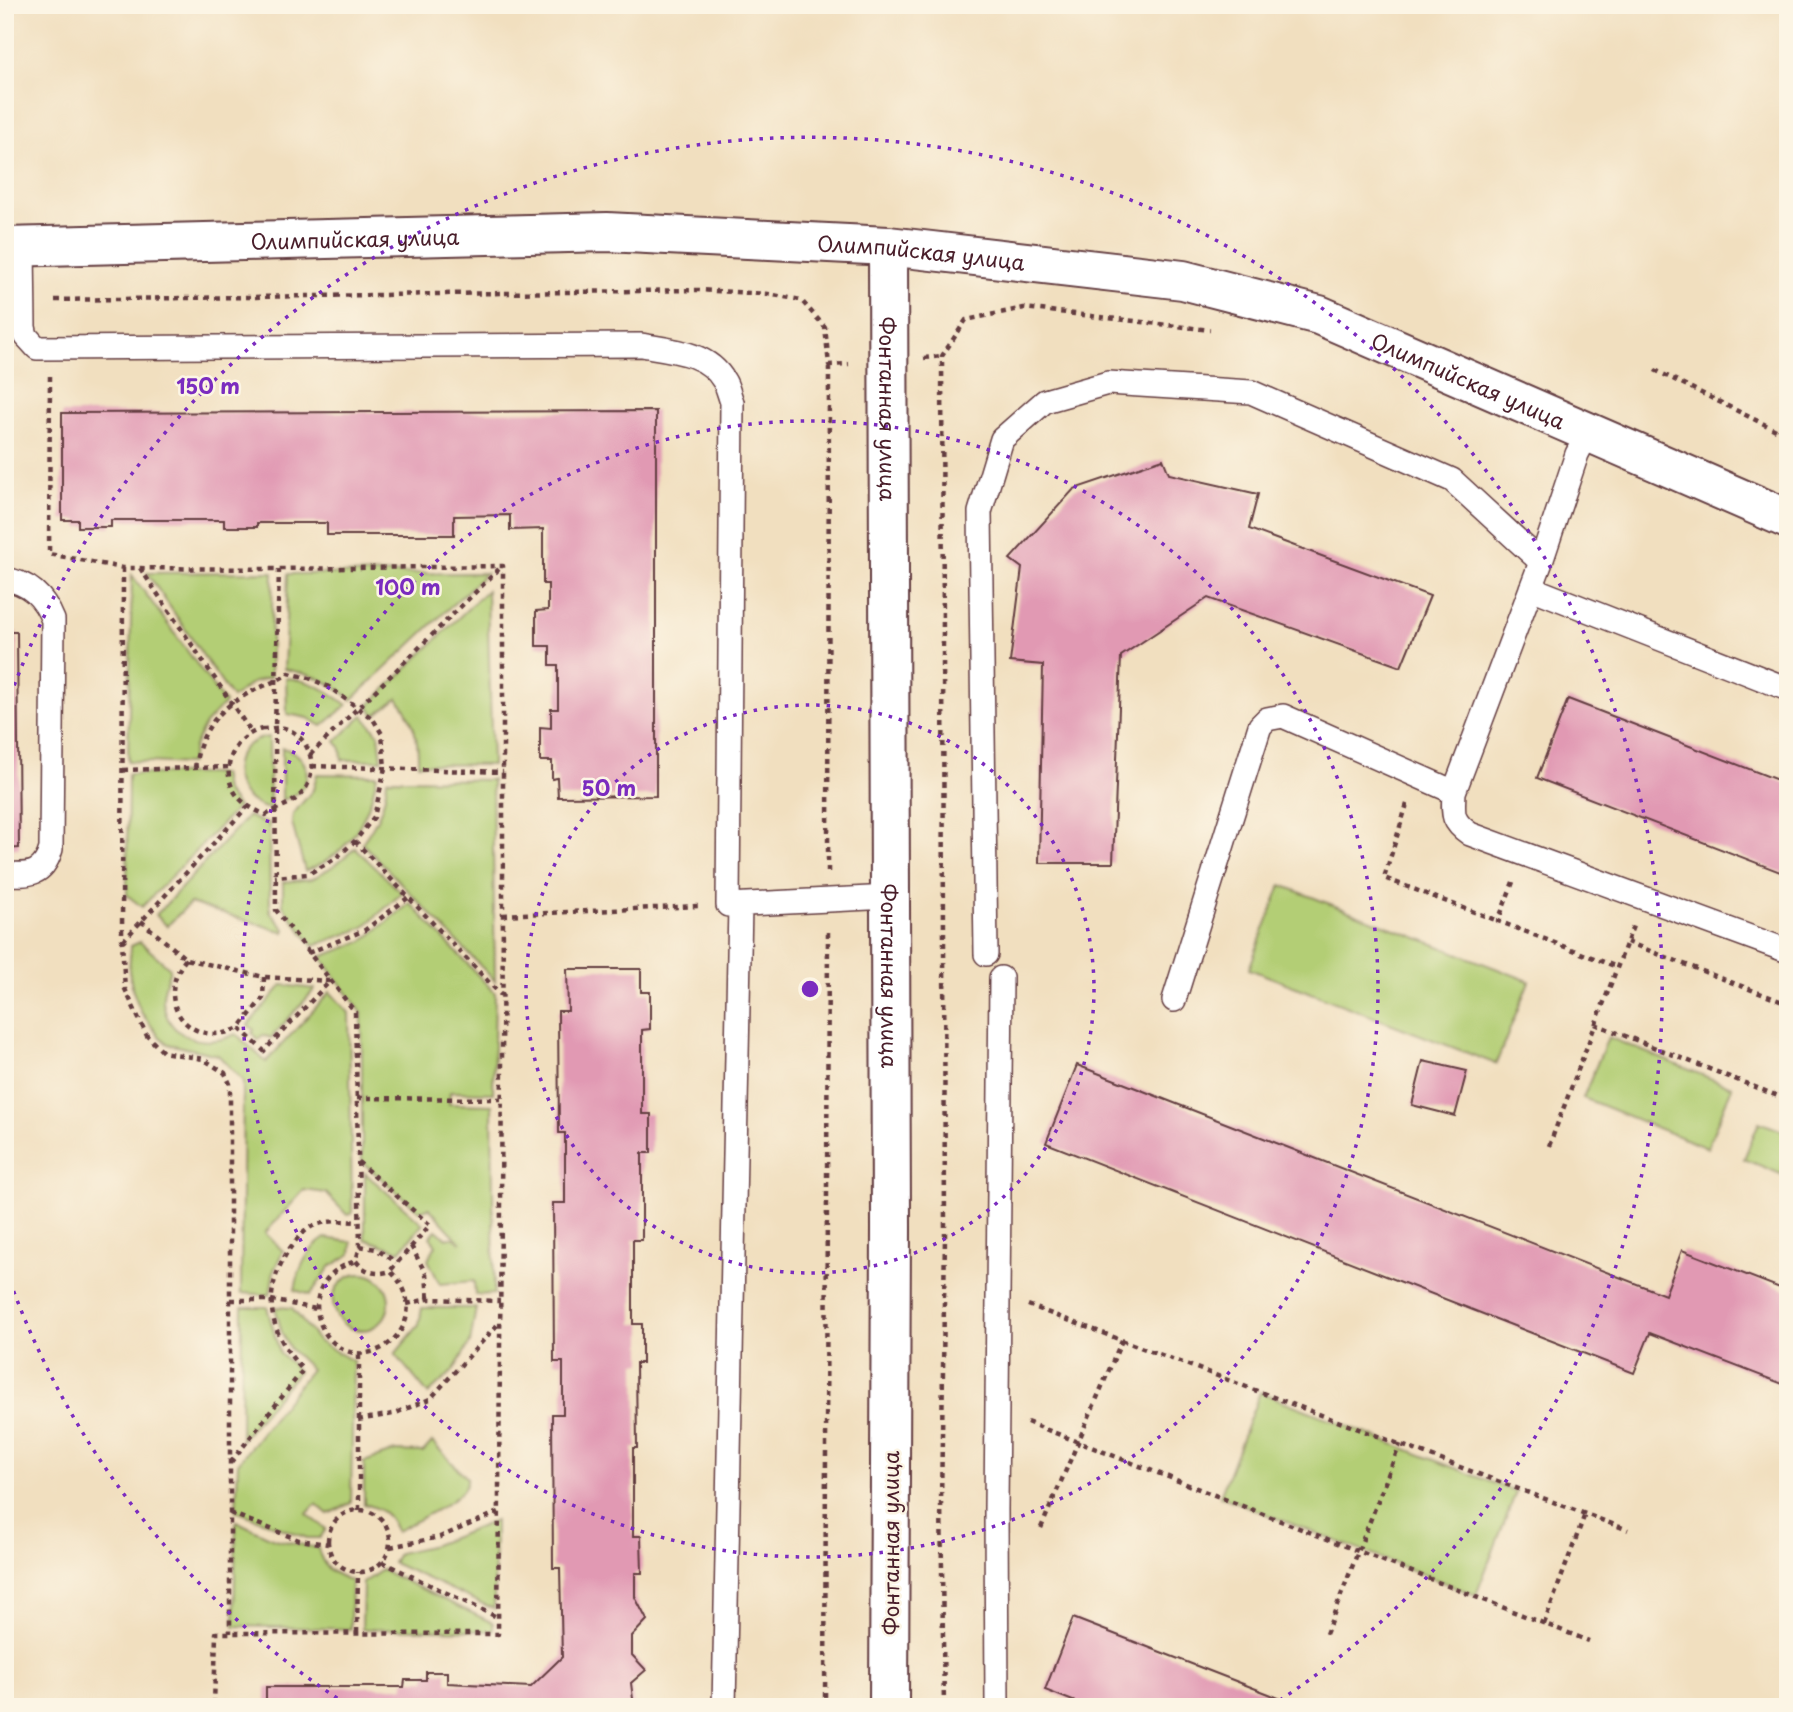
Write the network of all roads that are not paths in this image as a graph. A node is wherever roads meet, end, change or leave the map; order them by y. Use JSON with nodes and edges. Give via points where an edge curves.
{"nodes":[{"id":1,"x":888,"y":246,"type":"junction"},
{"id":2,"x":14,"y":247,"type":"edge"},
{"id":3,"x":15,"y":327,"type":"edge"},
{"id":4,"x":1589,"y":431,"type":"junction"},
{"id":5,"x":1788,"y":519,"type":"edge"},
{"id":6,"x":1541,"y":562,"type":"junction"},
{"id":7,"x":5,"y":579,"type":"edge"},
{"id":8,"x":1531,"y":588,"type":"junction"},
{"id":9,"x":1788,"y":689,"type":"edge"},
{"id":10,"x":1454,"y":792,"type":"junction"},
{"id":11,"x":5,"y":874,"type":"edge"},
{"id":12,"x":890,"y":897,"type":"junction"},
{"id":13,"x":734,"y":905,"type":"junction"},
{"id":14,"x":1788,"y":951,"type":"edge"},
{"id":15,"x":986,"y":954,"type":"dead end"},
{"id":16,"x":1001,"y":978,"type":"dead end"},
{"id":17,"x":1174,"y":1000,"type":"dead end"},
{"id":18,"x":724,"y":1707,"type":"edge"},
{"id":19,"x":889,"y":1707,"type":"edge"},
{"id":20,"x":997,"y":1707,"type":"edge"}],
"edges":[{"from":1,"to":2,"type":"street","name":"Олимпийская улица","via":[[607,232]]},
{"from":1,"to":4,"type":"street","name":"Олимпийская улица","via":[[1182,281],[1319,315]]},
{"from":1,"to":12,"type":"street","name":"Фонтанная улица"},
{"from":2,"to":3,"type":"lane","via":[[22,300]]},
{"from":3,"to":13,"type":"lane","via":[[37,348],[641,345],[689,354],[712,366],[732,402]]},
{"from":4,"to":5,"type":"street","name":"Олимпийская улица"},
{"from":4,"to":6,"type":"lane"},
{"from":6,"to":8,"type":"lane"},
{"from":6,"to":15,"type":"lane","via":[[1452,480],[1251,392],[1108,383],[1045,401],[1002,439],[980,512]]},
{"from":7,"to":11,"type":"lane","via":[[36,591],[47,606],[52,634],[51,849],[49,858],[31,875]]},
{"from":8,"to":9,"type":"lane"},
{"from":8,"to":10,"type":"lane"},
{"from":10,"to":14,"type":"lane","via":[[1453,816],[1470,834]]},
{"from":10,"to":17,"type":"lane","via":[[1283,716],[1267,719],[1260,726]]},
{"from":12,"to":13,"type":"lane"},
{"from":12,"to":19,"type":"street","name":"Фонтанная улица"},
{"from":13,"to":18,"type":"lane"},
{"from":16,"to":20,"type":"lane"}]}
